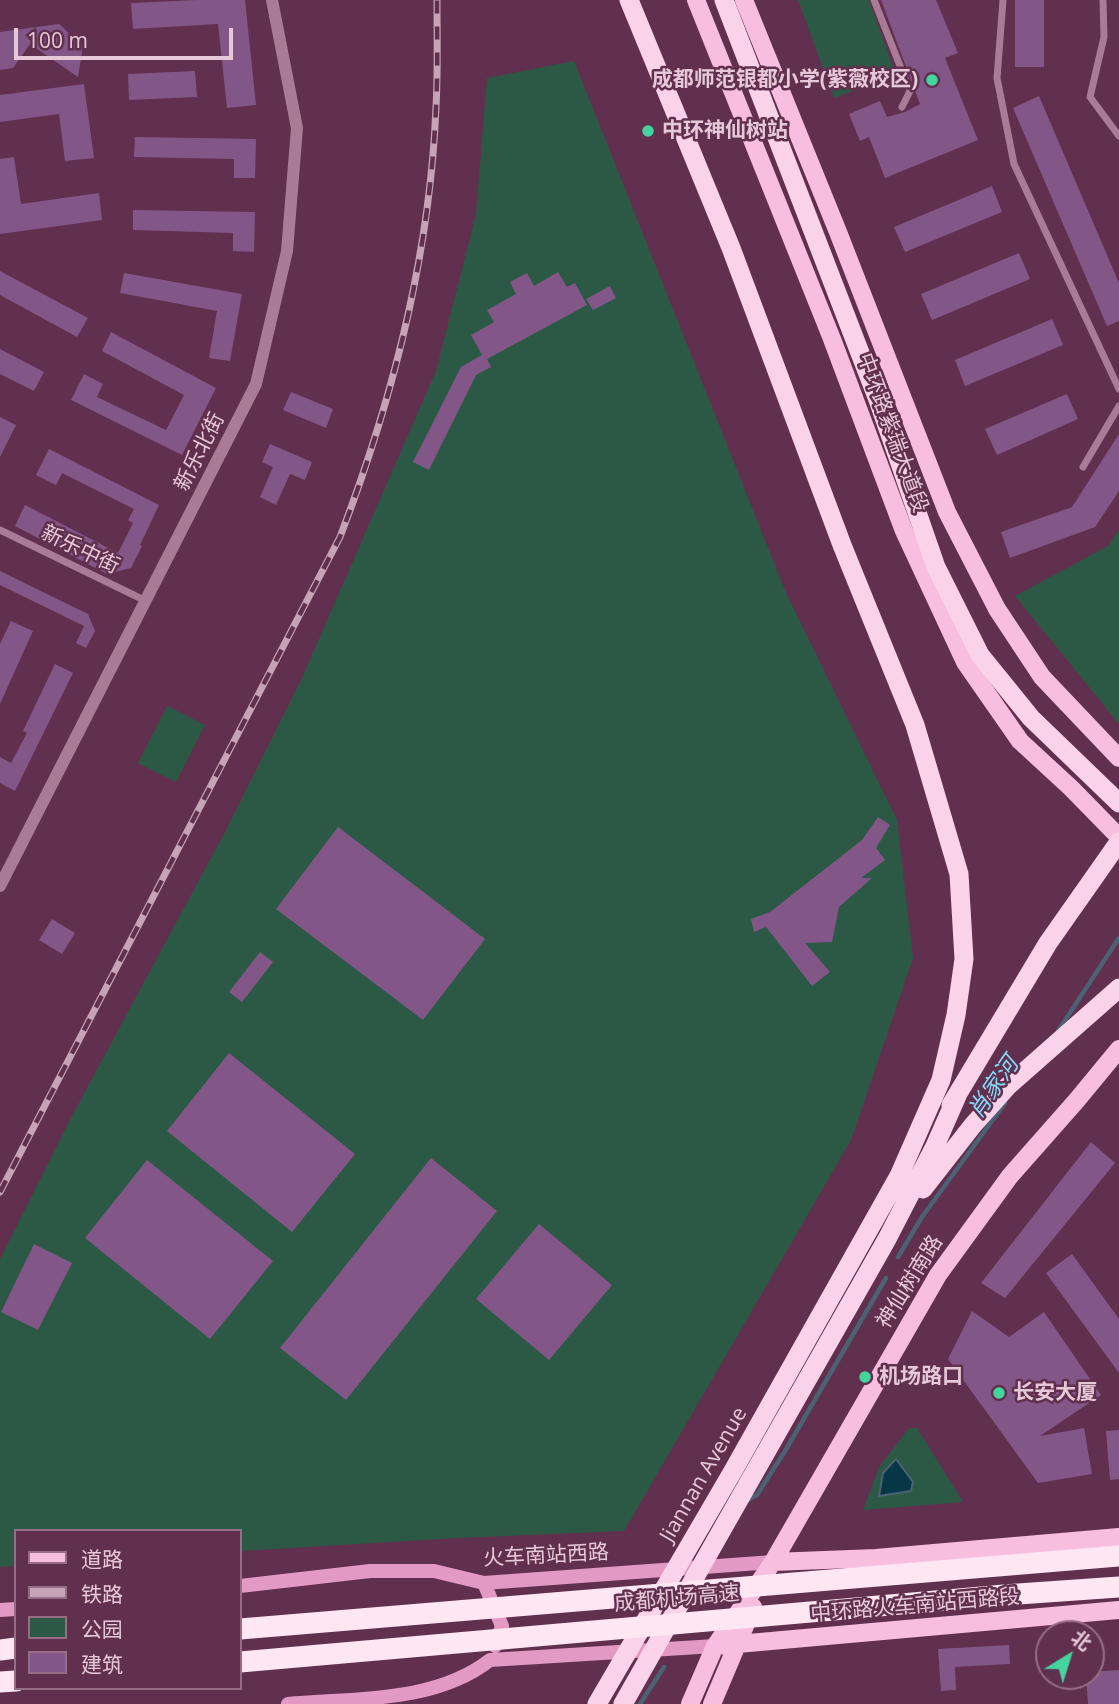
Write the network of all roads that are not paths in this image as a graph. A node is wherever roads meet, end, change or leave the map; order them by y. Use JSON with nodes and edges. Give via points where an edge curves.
{"nodes":[{"id":1,"x":272,"y":0,"type":"edge"},
{"id":2,"x":629,"y":0,"type":"edge"},
{"id":3,"x":696,"y":0,"type":"edge"},
{"id":4,"x":724,"y":0,"type":"edge"},
{"id":5,"x":744,"y":0,"type":"edge"},
{"id":6,"x":874,"y":0,"type":"edge"},
{"id":7,"x":1003,"y":0,"type":"edge"},
{"id":8,"x":1103,"y":0,"type":"edge"},
{"id":9,"x":902,"y":107,"type":"dead end"},
{"id":10,"x":1119,"y":136,"type":"edge"},
{"id":11,"x":1119,"y":389,"type":"edge"},
{"id":12,"x":1119,"y":407,"type":"edge"},
{"id":13,"x":1083,"y":467,"type":"dead end"},
{"id":14,"x":0,"y":530,"type":"edge"},
{"id":15,"x":145,"y":601,"type":"junction"},
{"id":16,"x":1119,"y":758,"type":"edge"},
{"id":17,"x":1119,"y":803,"type":"edge"},
{"id":18,"x":1119,"y":839,"type":"edge"},
{"id":19,"x":0,"y":886,"type":"edge"},
{"id":20,"x":1119,"y":988,"type":"edge"},
{"id":21,"x":1119,"y":1049,"type":"edge"},
{"id":22,"x":957,"y":1096,"type":"junction"},
{"id":23,"x":899,"y":1177,"type":"junction"},
{"id":24,"x":895,"y":1225,"type":"junction"},
{"id":25,"x":1119,"y":1537,"type":"edge"},
{"id":26,"x":1119,"y":1556,"type":"edge"},
{"id":27,"x":773,"y":1562,"type":"junction"},
{"id":28,"x":484,"y":1583,"type":"junction"},
{"id":29,"x":242,"y":1586,"type":"edge"},
{"id":30,"x":1119,"y":1587,"type":"edge"},
{"id":31,"x":1119,"y":1610,"type":"edge"},
{"id":32,"x":242,"y":1629,"type":"edge"},
{"id":33,"x":737,"y":1645,"type":"junction"},
{"id":34,"x":715,"y":1646,"type":"junction"},
{"id":35,"x":490,"y":1660,"type":"junction"},
{"id":36,"x":242,"y":1662,"type":"edge"},
{"id":37,"x":288,"y":1704,"type":"edge"},
{"id":38,"x":597,"y":1704,"type":"edge"},
{"id":39,"x":622,"y":1704,"type":"edge"},
{"id":40,"x":690,"y":1704,"type":"edge"},
{"id":41,"x":712,"y":1704,"type":"edge"}],
"edges":[{"from":1,"to":15,"type":"street","name":"新乐北街","via":[[297,128],[287,251],[256,384]]},
{"from":2,"to":23,"type":"highway","via":[[732,248],[842,545],[915,725],[960,874],[964,959],[957,1015],[940,1080]]},
{"from":3,"to":18,"type":"main road","name":"中环路紫瑞大道段","via":[[904,531],[965,662],[1020,741]]},
{"from":4,"to":17,"type":"highway","via":[[877,397],[936,567],[980,655],[1031,718]]},
{"from":5,"to":16,"type":"main road","name":"中环路紫瑞大道段","via":[[947,512],[997,609],[1042,677]]},
{"from":6,"to":9,"type":"street","via":[[910,91]]},
{"from":7,"to":11,"type":"street","via":[[997,78],[1014,164]]},
{"from":8,"to":10,"type":"street","via":[[1104,37],[1090,97]]},
{"from":12,"to":13,"type":"street"},
{"from":14,"to":15,"type":"street","name":"新乐中街"},
{"from":15,"to":19,"type":"street","name":"新乐北街"},
{"from":18,"to":22,"type":"highway","via":[[1048,943]]},
{"from":20,"to":24,"type":"highway","via":[[1008,1086]]},
{"from":21,"to":27,"type":"main road","name":"神仙树南路","via":[[1010,1176],[938,1275]]},
{"from":22,"to":23,"type":"highway"},
{"from":22,"to":24,"type":"highway"},
{"from":23,"to":38,"type":"highway"},
{"from":24,"to":39,"type":"highway","name":"Jiannan Avenue"},
{"from":25,"to":27,"type":"main road"},
{"from":26,"to":32,"type":"highway","name":"成都机场高速"},
{"from":27,"to":28,"type":"main road","name":"火车南站西路"},
{"from":27,"to":33,"type":"main road"},
{"from":27,"to":34,"type":"main road"},
{"from":28,"to":29,"type":"main road","name":"火车南站西路","via":[[435,1571],[370,1571]]},
{"from":28,"to":35,"type":"main road","via":[[502,1626]]},
{"from":30,"to":36,"type":"highway","name":"成都机场高速"},
{"from":31,"to":33,"type":"main road","name":"中环路火车南站西路段"},
{"from":33,"to":34,"type":"main road","name":"中环路火车南站西路段"},
{"from":33,"to":41,"type":"main road"},
{"from":34,"to":35,"type":"main road"},
{"from":34,"to":40,"type":"main road"},
{"from":35,"to":37,"type":"main road","via":[[474,1672],[422,1691]]}]}
